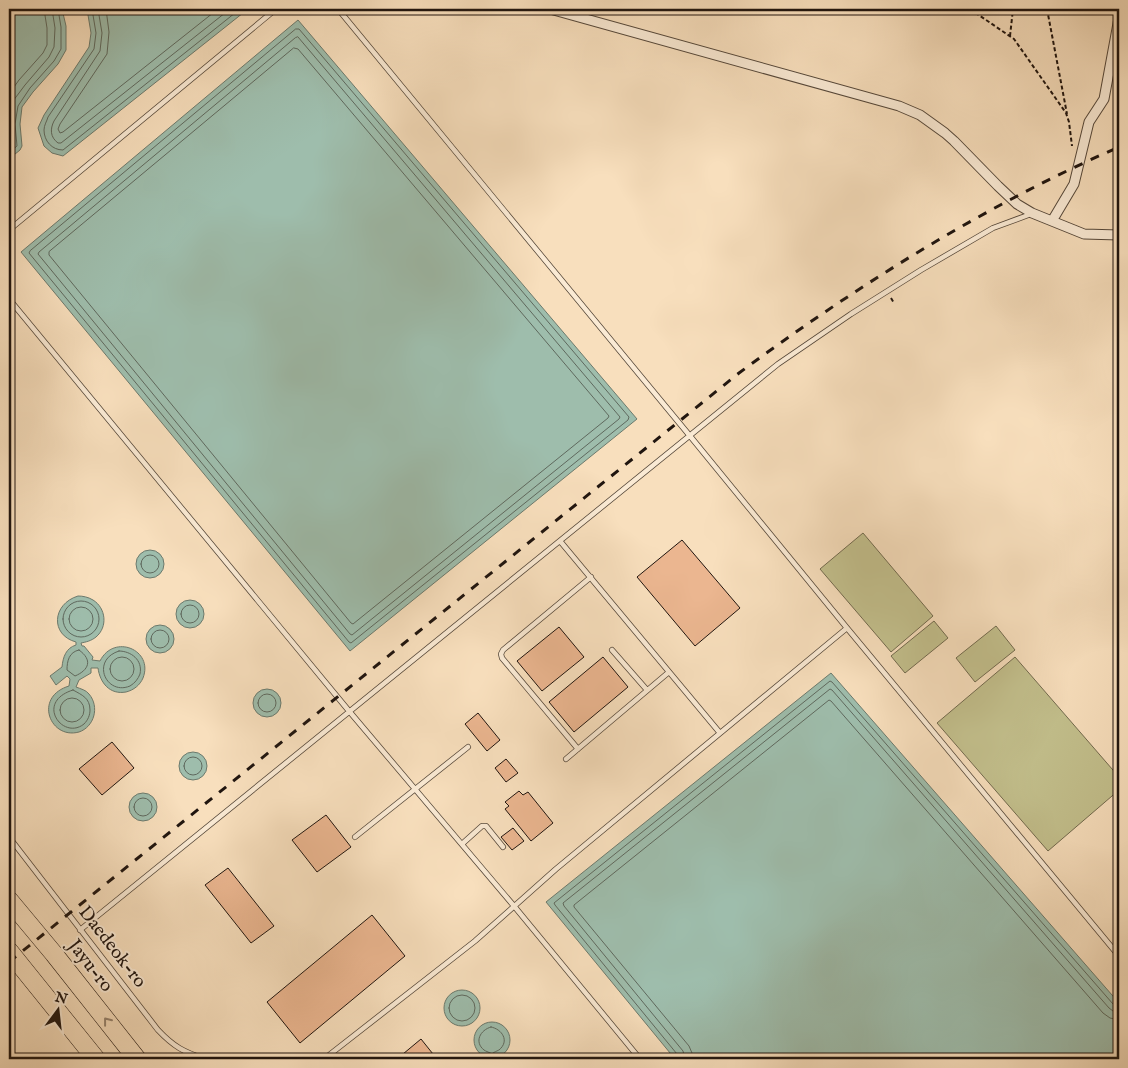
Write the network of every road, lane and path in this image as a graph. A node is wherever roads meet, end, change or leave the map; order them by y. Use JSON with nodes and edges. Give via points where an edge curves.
{"nodes":[{"id":1,"x":276,"y":9,"type":"edge"},
{"id":2,"x":338,"y":9,"type":"edge"},
{"id":3,"x":550,"y":9,"type":"edge"},
{"id":4,"x":970,"y":9,"type":"edge"},
{"id":5,"x":1013,"y":9,"type":"edge"},
{"id":6,"x":1047,"y":9,"type":"edge"},
{"id":7,"x":1119,"y":18,"type":"edge"},
{"id":8,"x":1010,"y":36,"type":"junction"},
{"id":9,"x":1069,"y":122,"type":"junction"},
{"id":10,"x":1072,"y":148,"type":"dead end"},
{"id":11,"x":1032,"y":214,"type":"junction"},
{"id":12,"x":1052,"y":222,"type":"junction"},
{"id":13,"x":9,"y":230,"type":"edge"},
{"id":14,"x":1119,"y":235,"type":"edge"},
{"id":15,"x":9,"y":299,"type":"edge"},
{"id":16,"x":690,"y":436,"type":"junction"},
{"id":17,"x":560,"y":541,"type":"junction"},
{"id":18,"x":590,"y":577,"type":"junction"},
{"id":19,"x":847,"y":628,"type":"junction"},
{"id":20,"x":612,"y":650,"type":"dead end"},
{"id":21,"x":669,"y":672,"type":"junction"},
{"id":22,"x":647,"y":690,"type":"junction"},
{"id":23,"x":349,"y":712,"type":"junction"},
{"id":24,"x":720,"y":733,"type":"junction"},
{"id":25,"x":468,"y":747,"type":"dead end"},
{"id":26,"x":578,"y":749,"type":"junction"},
{"id":27,"x":566,"y":759,"type":"dead end"},
{"id":28,"x":415,"y":790,"type":"junction"},
{"id":29,"x":9,"y":837,"type":"edge"},
{"id":30,"x":355,"y":837,"type":"dead end"},
{"id":31,"x":462,"y":844,"type":"junction"},
{"id":32,"x":503,"y":847,"type":"dead end"},
{"id":33,"x":9,"y":900,"type":"edge"},
{"id":34,"x":514,"y":906,"type":"junction"},
{"id":35,"x":80,"y":930,"type":"junction"},
{"id":36,"x":9,"y":952,"type":"edge"},
{"id":37,"x":1119,"y":956,"type":"edge"},
{"id":38,"x":9,"y":1048,"type":"edge"},
{"id":39,"x":20,"y":1059,"type":"edge"},
{"id":40,"x":96,"y":1059,"type":"edge"},
{"id":41,"x":137,"y":1059,"type":"edge"},
{"id":42,"x":205,"y":1059,"type":"edge"},
{"id":43,"x":324,"y":1059,"type":"edge"},
{"id":44,"x":640,"y":1059,"type":"edge"}],
"edges":[{"from":1,"to":13,"type":"lane"},
{"from":2,"to":16,"type":"lane"},
{"from":3,"to":11,"type":"street","via":[[898,106],[920,115],[954,141],[1017,204]]},
{"from":4,"to":8,"type":"path"},
{"from":5,"to":8,"type":"path"},
{"from":6,"to":9,"type":"path"},
{"from":7,"to":12,"type":"street","via":[[1104,99],[1089,122],[1074,184]]},
{"from":8,"to":9,"type":"path","via":[[1066,113]]},
{"from":9,"to":10,"type":"path"},
{"from":11,"to":12,"type":"street"},
{"from":11,"to":16,"type":"lane","via":[[993,228],[851,314],[778,364]]},
{"from":12,"to":14,"type":"street","via":[[1084,234]]},
{"from":15,"to":23,"type":"lane"},
{"from":16,"to":17,"type":"lane"},
{"from":16,"to":19,"type":"lane"},
{"from":17,"to":18,"type":"lane"},
{"from":17,"to":23,"type":"lane"},
{"from":18,"to":21,"type":"lane"},
{"from":18,"to":26,"type":"lane","via":[[501,654]]},
{"from":19,"to":24,"type":"lane"},
{"from":19,"to":37,"type":"lane"},
{"from":20,"to":22,"type":"lane"},
{"from":21,"to":22,"type":"lane"},
{"from":21,"to":24,"type":"lane"},
{"from":22,"to":26,"type":"lane"},
{"from":23,"to":28,"type":"lane"},
{"from":23,"to":35,"type":"lane"},
{"from":24,"to":34,"type":"lane"},
{"from":25,"to":28,"type":"lane"},
{"from":26,"to":27,"type":"lane"},
{"from":28,"to":30,"type":"lane"},
{"from":28,"to":31,"type":"lane"},
{"from":29,"to":35,"type":"lane","name":"Daedeok-ro"},
{"from":31,"to":32,"type":"lane","via":[[484,825]]},
{"from":31,"to":34,"type":"lane"},
{"from":41,"to":33,"type":"highway","name":"Jayu-ro","one_way":true},
{"from":34,"to":43,"type":"lane","via":[[475,941]]},
{"from":34,"to":44,"type":"lane"},
{"from":35,"to":42,"type":"lane","name":"Daedeok-ro","via":[[163,1036],[184,1052]]},
{"from":36,"to":40,"type":"highway"},
{"from":38,"to":39,"type":"path"}]}
